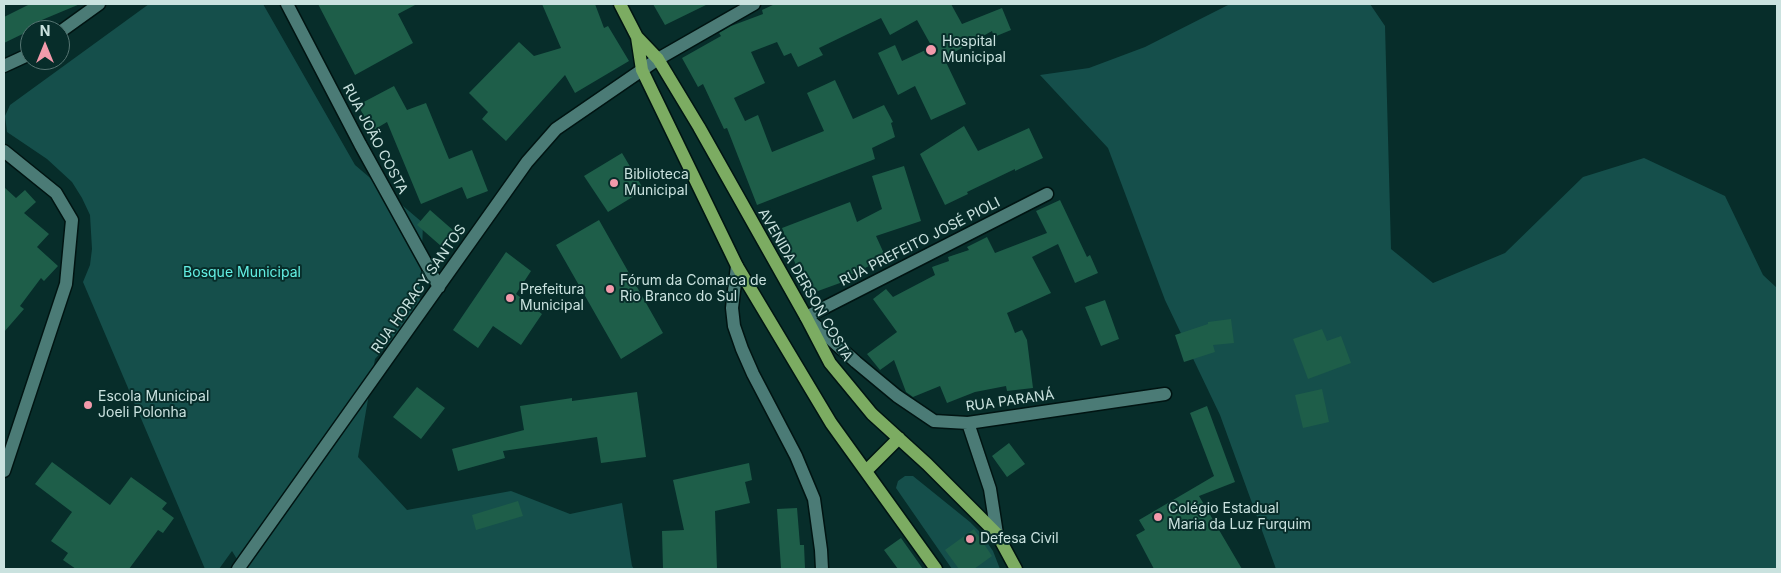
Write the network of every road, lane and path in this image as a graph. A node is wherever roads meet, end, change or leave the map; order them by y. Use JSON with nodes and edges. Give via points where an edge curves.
{"nodes":[{"id":1,"x":99,"y":4,"type":"edge"},
{"id":2,"x":287,"y":4,"type":"edge"},
{"id":3,"x":620,"y":4,"type":"edge"},
{"id":4,"x":754,"y":4,"type":"edge"},
{"id":5,"x":70,"y":25,"type":"edge"},
{"id":6,"x":637,"y":37,"type":"junction"},
{"id":7,"x":20,"y":59,"type":"edge"},
{"id":8,"x":658,"y":59,"type":"junction"},
{"id":9,"x":4,"y":66,"type":"edge"},
{"id":10,"x":642,"y":70,"type":"junction"},
{"id":11,"x":4,"y":151,"type":"edge"},
{"id":12,"x":1048,"y":194,"type":"dead end"},
{"id":13,"x":737,"y":266,"type":"junction"},
{"id":14,"x":439,"y":287,"type":"junction"},
{"id":15,"x":806,"y":317,"type":"junction"},
{"id":16,"x":1165,"y":394,"type":"dead end"},
{"id":17,"x":968,"y":423,"type":"junction"},
{"id":18,"x":899,"y":438,"type":"junction"},
{"id":19,"x":4,"y":471,"type":"edge"},
{"id":20,"x":866,"y":472,"type":"junction"},
{"id":21,"x":997,"y":534,"type":"junction"},
{"id":22,"x":238,"y":569,"type":"edge"},
{"id":23,"x":822,"y":569,"type":"edge"},
{"id":24,"x":936,"y":569,"type":"edge"},
{"id":25,"x":1016,"y":569,"type":"edge"}],
"edges":[{"from":1,"to":5,"type":"street"},
{"from":2,"to":14,"type":"street","name":"RUA JOÃO COSTA"},
{"from":3,"to":6,"type":"main road"},
{"from":4,"to":8,"type":"street","name":"RUA HORACY SANTOS"},
{"from":6,"to":8,"type":"main road","name":"AVENIDA DERSON COSTA"},
{"from":6,"to":10,"type":"main road"},
{"from":7,"to":9,"type":"street"},
{"from":8,"to":10,"type":"street","name":"RUA HORACY SANTOS"},
{"from":8,"to":15,"type":"main road","name":"AVENIDA DERSON COSTA"},
{"from":10,"to":13,"type":"main road"},
{"from":10,"to":14,"type":"street","name":"RUA HORACY SANTOS","via":[[556,129],[527,162]]},
{"from":11,"to":19,"type":"street","via":[[56,193],[72,220],[66,284]]},
{"from":12,"to":15,"type":"street","name":"RUA PREFEITO JOSÉ PIOLI"},
{"from":13,"to":20,"type":"main road","via":[[831,423]]},
{"from":13,"to":23,"type":"street","via":[[732,308],[734,326],[749,366],[796,456],[814,499]]},
{"from":14,"to":22,"type":"street","name":"RUA HORACY SANTOS"},
{"from":15,"to":17,"type":"street","name":"RUA PARANÁ","via":[[897,396],[934,421]]},
{"from":15,"to":18,"type":"main road","name":"AVENIDA DERSON COSTA","via":[[830,363],[872,414]]},
{"from":16,"to":17,"type":"street","name":"RUA PARANÁ"},
{"from":17,"to":21,"type":"street","via":[[990,488]]},
{"from":18,"to":20,"type":"main road"},
{"from":18,"to":21,"type":"main road","name":"AVENIDA DERSON COSTA"},
{"from":20,"to":24,"type":"main road"},
{"from":21,"to":25,"type":"main road","name":"AVENIDA DERSON COSTA"}]}
